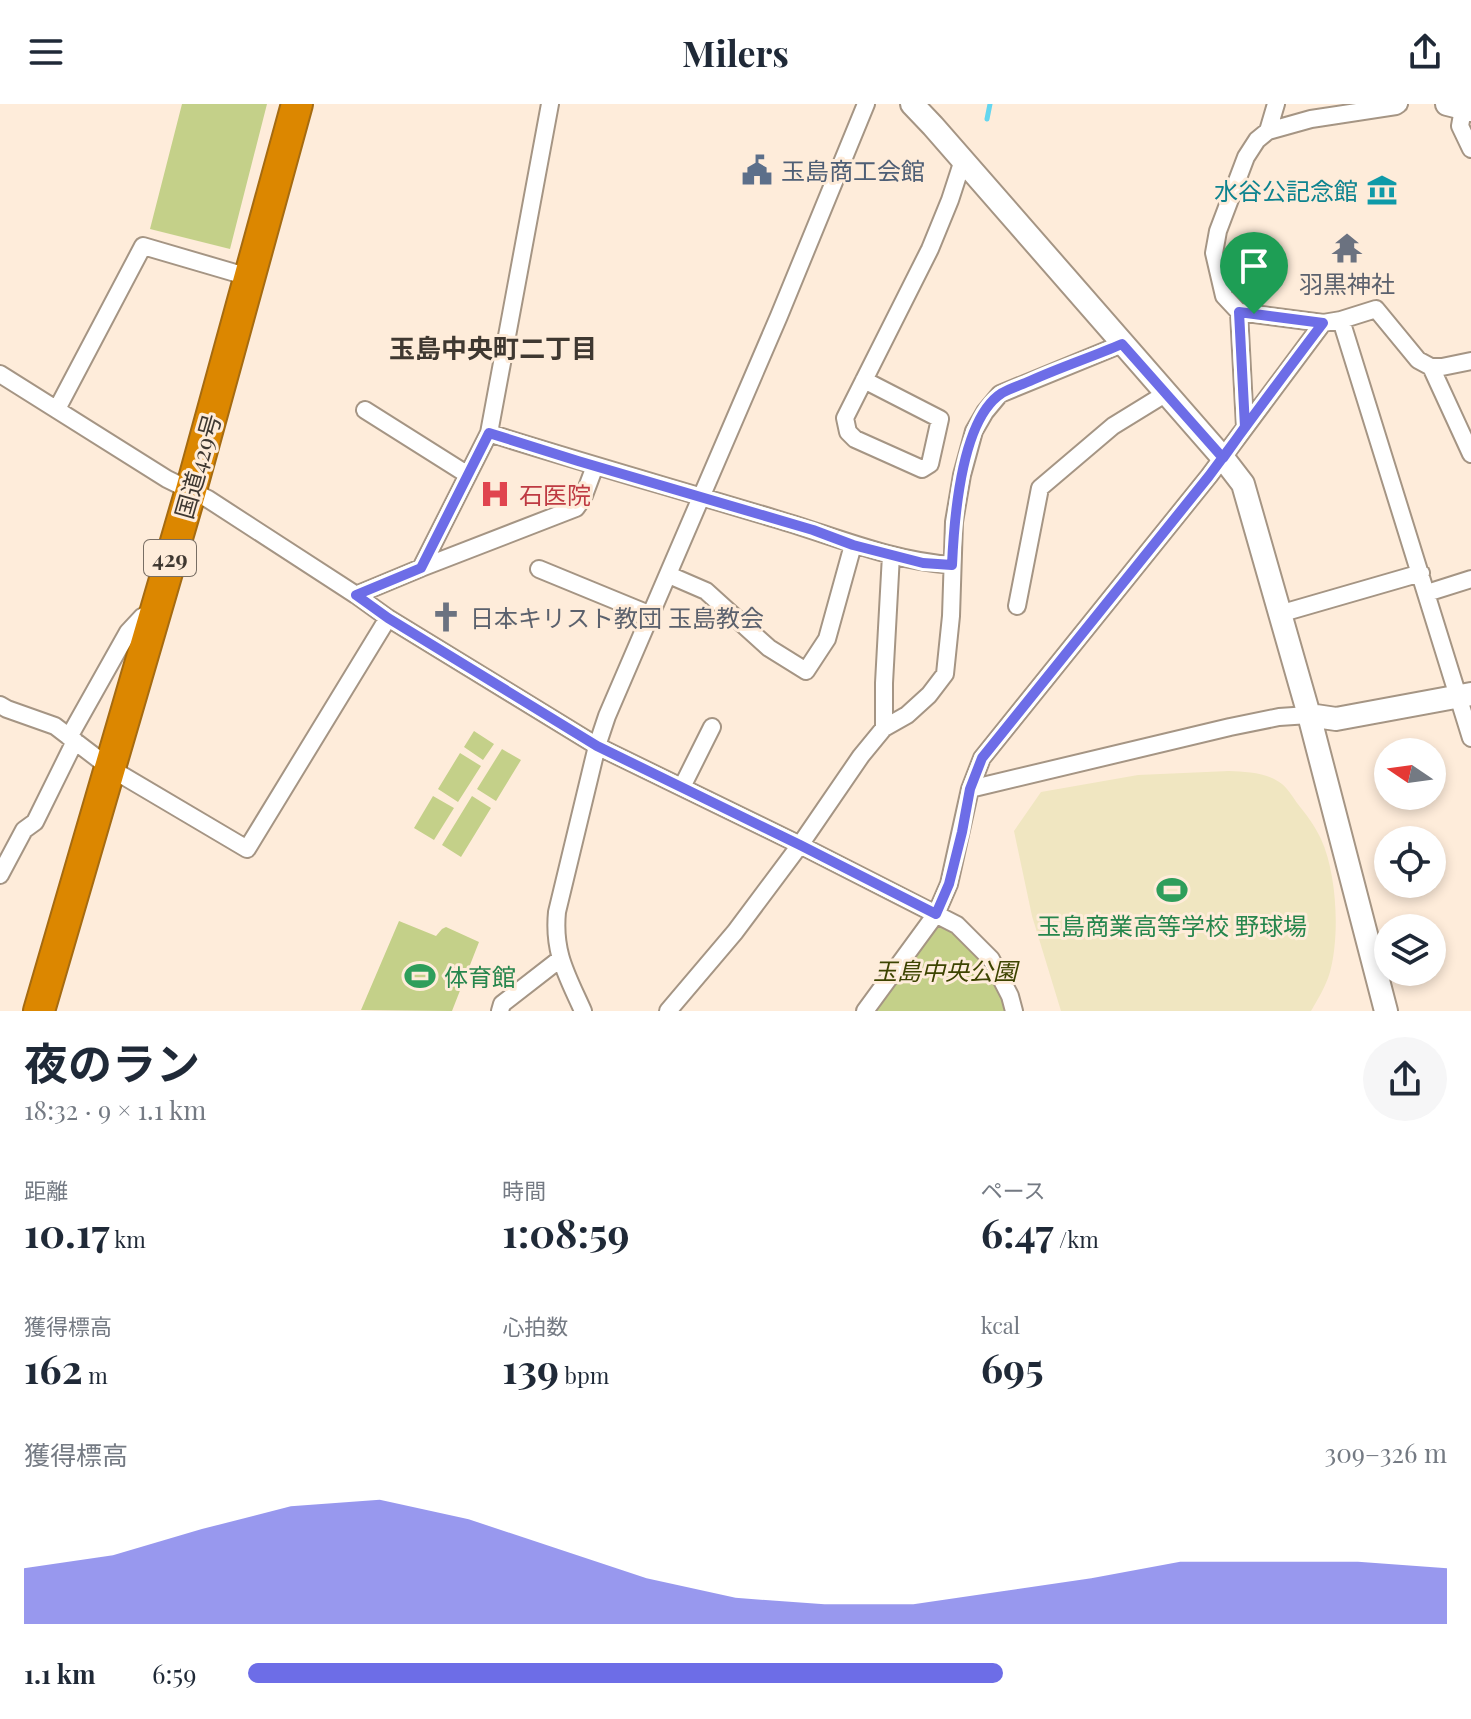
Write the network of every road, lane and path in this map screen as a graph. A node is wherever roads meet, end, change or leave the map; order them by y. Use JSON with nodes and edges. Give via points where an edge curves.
{"nodes":[{"id":1,"x":297,"y":104,"type":"edge"},
{"id":2,"x":550,"y":104,"type":"edge"},
{"id":3,"x":866,"y":104,"type":"edge"},
{"id":4,"x":912,"y":104,"type":"edge"},
{"id":5,"x":1399,"y":104,"type":"edge"},
{"id":6,"x":1270,"y":107,"type":"edge"},
{"id":7,"x":1460,"y":108,"type":"edge"},
{"id":8,"x":1268,"y":131,"type":"junction"},
{"id":9,"x":1471,"y":149,"type":"edge"},
{"id":10,"x":963,"y":160,"type":"junction"},
{"id":11,"x":1266,"y":257,"type":"dead end"},
{"id":12,"x":249,"y":277,"type":"junction"},
{"id":13,"x":1246,"y":313,"type":"junction"},
{"id":14,"x":1341,"y":320,"type":"junction"},
{"id":15,"x":1323,"y":323,"type":"junction"},
{"id":16,"x":1122,"y":344,"type":"junction"},
{"id":17,"x":1471,"y":361,"type":"edge"},
{"id":18,"x":1431,"y":367,"type":"junction"},
{"id":19,"x":0,"y":374,"type":"edge"},
{"id":20,"x":864,"y":380,"type":"junction"},
{"id":21,"x":1165,"y":394,"type":"junction"},
{"id":22,"x":57,"y":409,"type":"junction"},
{"id":23,"x":365,"y":410,"type":"dead end"},
{"id":24,"x":1245,"y":427,"type":"junction"},
{"id":25,"x":489,"y":433,"type":"junction"},
{"id":26,"x":1471,"y":454,"type":"edge"},
{"id":27,"x":595,"y":466,"type":"junction"},
{"id":28,"x":1216,"y":467,"type":"junction"},
{"id":29,"x":468,"y":475,"type":"junction"},
{"id":30,"x":191,"y":490,"type":"junction"},
{"id":31,"x":702,"y":497,"type":"junction"},
{"id":32,"x":853,"y":545,"type":"junction"},
{"id":33,"x":891,"y":555,"type":"junction"},
{"id":34,"x":952,"y":565,"type":"junction"},
{"id":35,"x":421,"y":568,"type":"junction"},
{"id":36,"x":539,"y":569,"type":"dead end"},
{"id":37,"x":1421,"y":573,"type":"junction"},
{"id":38,"x":669,"y":575,"type":"junction"},
{"id":39,"x":1471,"y":579,"type":"edge"},
{"id":40,"x":1427,"y":593,"type":"junction"},
{"id":41,"x":356,"y":595,"type":"junction"},
{"id":42,"x":1017,"y":606,"type":"dead end"},
{"id":43,"x":155,"y":611,"type":"junction"},
{"id":44,"x":1279,"y":614,"type":"junction"},
{"id":45,"x":651,"y":615,"type":"junction"},
{"id":46,"x":388,"y":618,"type":"junction"},
{"id":47,"x":1465,"y":696,"type":"edge"},
{"id":48,"x":2,"y":713,"type":"edge"},
{"id":49,"x":1309,"y":715,"type":"junction"},
{"id":50,"x":712,"y":727,"type":"dead end"},
{"id":51,"x":884,"y":728,"type":"junction"},
{"id":52,"x":1471,"y":738,"type":"edge"},
{"id":53,"x":72,"y":739,"type":"junction"},
{"id":54,"x":597,"y":746,"type":"junction"},
{"id":55,"x":110,"y":768,"type":"junction"},
{"id":56,"x":682,"y":787,"type":"junction"},
{"id":57,"x":970,"y":789,"type":"junction"},
{"id":58,"x":800,"y":845,"type":"junction"},
{"id":59,"x":0,"y":875,"type":"edge"},
{"id":60,"x":936,"y":914,"type":"junction"},
{"id":61,"x":560,"y":959,"type":"junction"},
{"id":62,"x":39,"y":1011,"type":"edge"},
{"id":63,"x":500,"y":1011,"type":"edge"},
{"id":64,"x":583,"y":1011,"type":"edge"},
{"id":65,"x":668,"y":1011,"type":"edge"},
{"id":66,"x":865,"y":1011,"type":"edge"},
{"id":67,"x":1014,"y":1011,"type":"edge"},
{"id":68,"x":1386,"y":1011,"type":"edge"}],
"edges":[{"from":1,"to":12,"type":"highway","name":"国道429号","number":"429"},
{"from":2,"to":25,"type":"street"},
{"from":3,"to":31,"type":"street"},
{"from":4,"to":10,"type":"street"},
{"from":5,"to":8,"type":"street"},
{"from":6,"to":8,"type":"street"},
{"from":7,"to":9,"type":"street","via":[[1460,126]]},
{"from":8,"to":13,"type":"street","via":[[1246,157],[1214,253],[1224,296]]},
{"from":10,"to":16,"type":"street"},
{"from":10,"to":20,"type":"street","via":[[930,249]]},
{"from":11,"to":13,"type":"lane","via":[[1259,262]]},
{"from":12,"to":22,"type":"street","via":[[143,246]]},
{"from":12,"to":30,"type":"highway","name":"国道429号","number":"429"},
{"from":13,"to":15,"type":"street"},
{"from":13,"to":24,"type":"street"},
{"from":14,"to":15,"type":"street"},
{"from":14,"to":18,"type":"street","via":[[1376,309],[1418,360]]},
{"from":14,"to":37,"type":"street"},
{"from":15,"to":24,"type":"street"},
{"from":16,"to":21,"type":"street"},
{"from":16,"to":34,"type":"street","via":[[1000,394],[985,412],[962,475]]},
{"from":17,"to":18,"type":"street"},
{"from":18,"to":26,"type":"street"},
{"from":19,"to":22,"type":"street"},
{"from":20,"to":20,"type":"street","via":[[845,418],[848,432],[922,469],[930,464],[940,419]]},
{"from":21,"to":28,"type":"street"},
{"from":21,"to":42,"type":"street","via":[[1113,426],[1040,488]]},
{"from":22,"to":30,"type":"street"},
{"from":23,"to":29,"type":"street"},
{"from":24,"to":28,"type":"street"},
{"from":25,"to":27,"type":"street"},
{"from":25,"to":29,"type":"street"},
{"from":27,"to":31,"type":"street"},
{"from":27,"to":35,"type":"street","via":[[576,508]]},
{"from":28,"to":44,"type":"street","via":[[1243,484]]},
{"from":28,"to":57,"type":"street","via":[[982,758]]},
{"from":29,"to":35,"type":"street"},
{"from":30,"to":41,"type":"street"},
{"from":30,"to":43,"type":"highway","name":"国道429号","number":"429"},
{"from":31,"to":32,"type":"street"},
{"from":31,"to":38,"type":"street"},
{"from":32,"to":33,"type":"street"},
{"from":32,"to":38,"type":"street","via":[[827,639],[806,671],[769,648],[706,591]]},
{"from":33,"to":34,"type":"street"},
{"from":33,"to":51,"type":"street"},
{"from":34,"to":51,"type":"street","via":[[945,674],[907,715]]},
{"from":35,"to":41,"type":"street"},
{"from":36,"to":45,"type":"street"},
{"from":37,"to":40,"type":"street"},
{"from":37,"to":44,"type":"street"},
{"from":38,"to":45,"type":"street"},
{"from":39,"to":40,"type":"street"},
{"from":40,"to":47,"type":"street"},
{"from":41,"to":46,"type":"street"},
{"from":43,"to":53,"type":"street","via":[[128,632]]},
{"from":43,"to":55,"type":"highway","name":"国道429号","number":"429"},
{"from":44,"to":49,"type":"street"},
{"from":45,"to":54,"type":"street"},
{"from":46,"to":54,"type":"street"},
{"from":46,"to":55,"type":"street","via":[[247,849]]},
{"from":47,"to":49,"type":"street","via":[[1336,719]]},
{"from":47,"to":52,"type":"street"},
{"from":48,"to":53,"type":"street","via":[[55,726]]},
{"from":49,"to":57,"type":"street","via":[[1230,727]]},
{"from":49,"to":68,"type":"street"},
{"from":50,"to":56,"type":"street"},
{"from":51,"to":58,"type":"street"},
{"from":53,"to":55,"type":"street"},
{"from":53,"to":59,"type":"street","via":[[35,822],[24,830]]},
{"from":54,"to":56,"type":"street"},
{"from":54,"to":61,"type":"street","via":[[557,912]]},
{"from":55,"to":62,"type":"highway","name":"国道429号","number":"429"},
{"from":56,"to":58,"type":"street"},
{"from":57,"to":60,"type":"street","via":[[949,884]]},
{"from":58,"to":60,"type":"street"},
{"from":58,"to":65,"type":"street"},
{"from":60,"to":66,"type":"street"},
{"from":60,"to":67,"type":"street","via":[[957,925],[991,959]]},
{"from":61,"to":63,"type":"street"},
{"from":61,"to":64,"type":"street"}]}
